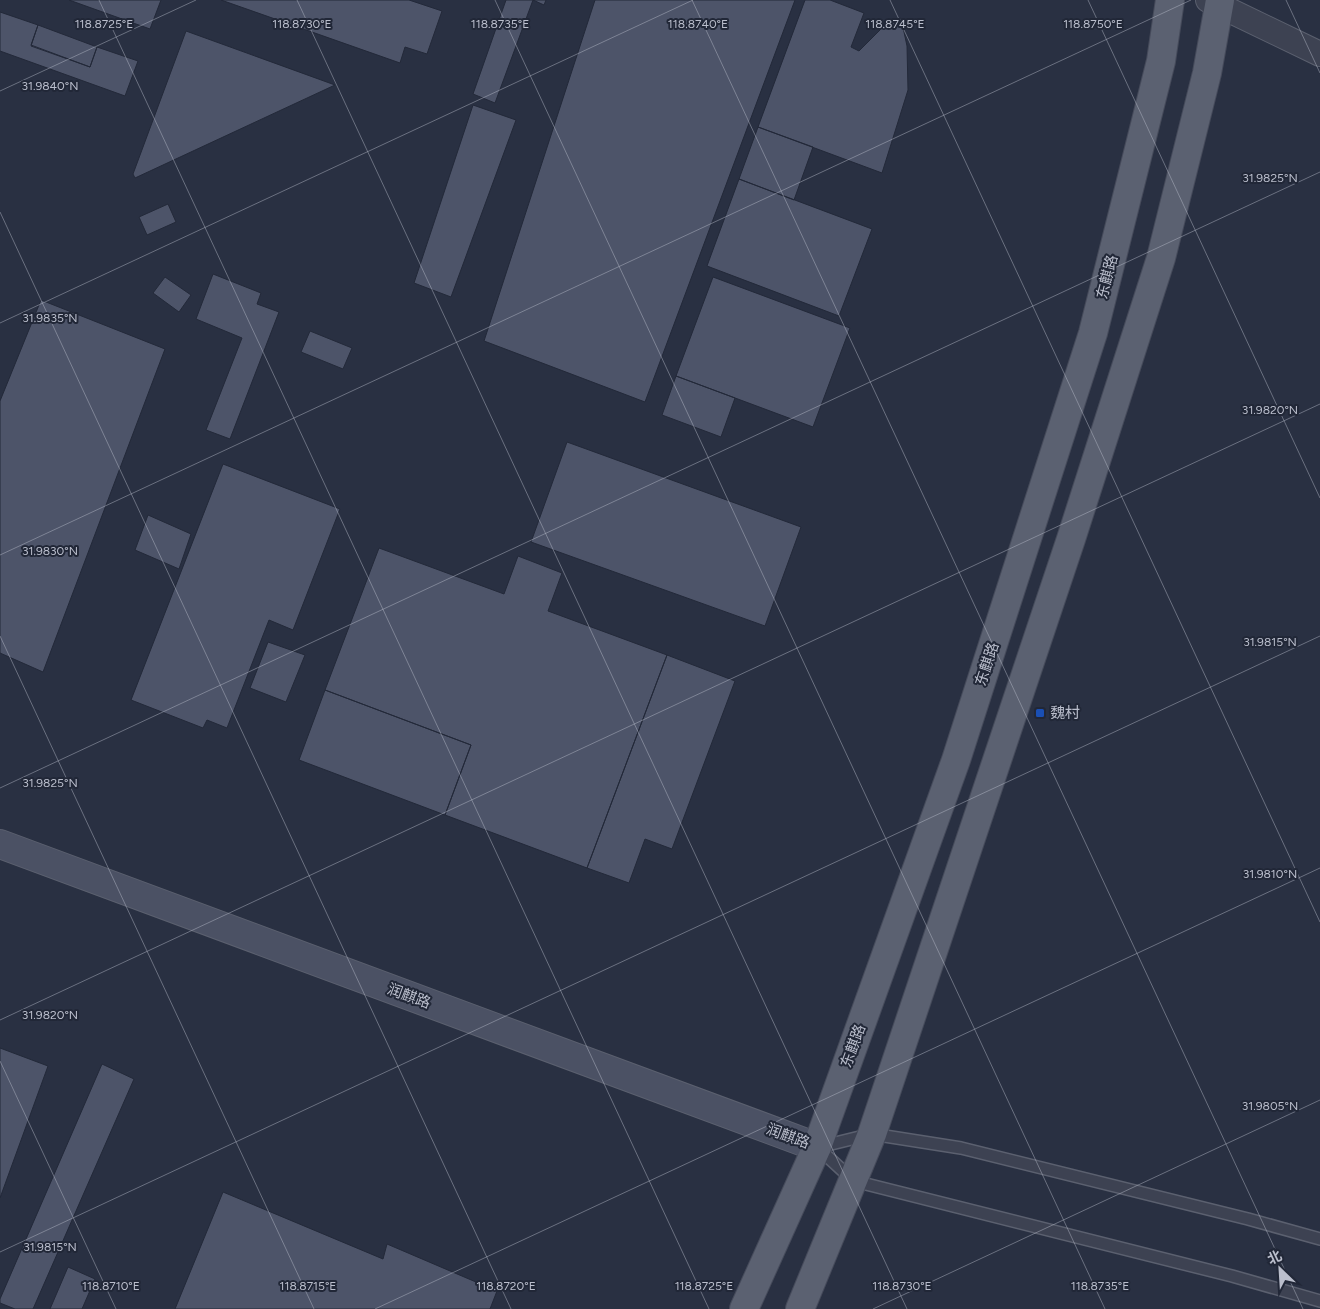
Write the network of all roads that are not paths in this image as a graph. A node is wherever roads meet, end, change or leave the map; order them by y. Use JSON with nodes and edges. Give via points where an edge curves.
{"nodes":[{"id":1,"x":1170,"y":0,"type":"edge"},
{"id":2,"x":1216,"y":2,"type":"edge"},
{"id":3,"x":1320,"y":54,"type":"edge"},
{"id":4,"x":0,"y":844,"type":"edge"},
{"id":5,"x":872,"y":1134,"type":"junction"},
{"id":6,"x":817,"y":1147,"type":"junction"},
{"id":7,"x":854,"y":1181,"type":"junction"},
{"id":8,"x":1320,"y":1239,"type":"edge"},
{"id":9,"x":1320,"y":1300,"type":"edge"},
{"id":10,"x":744,"y":1309,"type":"edge"},
{"id":11,"x":800,"y":1309,"type":"edge"}],
"edges":[{"from":1,"to":6,"type":"main road","name":"东麒路","via":[[1161,61],[1094,333],[956,760]]},
{"from":2,"to":3,"type":"street"},
{"from":2,"to":5,"type":"main road","via":[[1207,74],[1161,258],[1068,548]]},
{"from":4,"to":6,"type":"street","name":"润麒路"},
{"from":5,"to":6,"type":"lane"},
{"from":5,"to":7,"type":"main road"},
{"from":5,"to":8,"type":"lane","via":[[961,1148]]},
{"from":6,"to":7,"type":"lane"},
{"from":6,"to":10,"type":"main road","name":"东麒路"},
{"from":7,"to":9,"type":"lane"},
{"from":7,"to":11,"type":"main road"}]}
